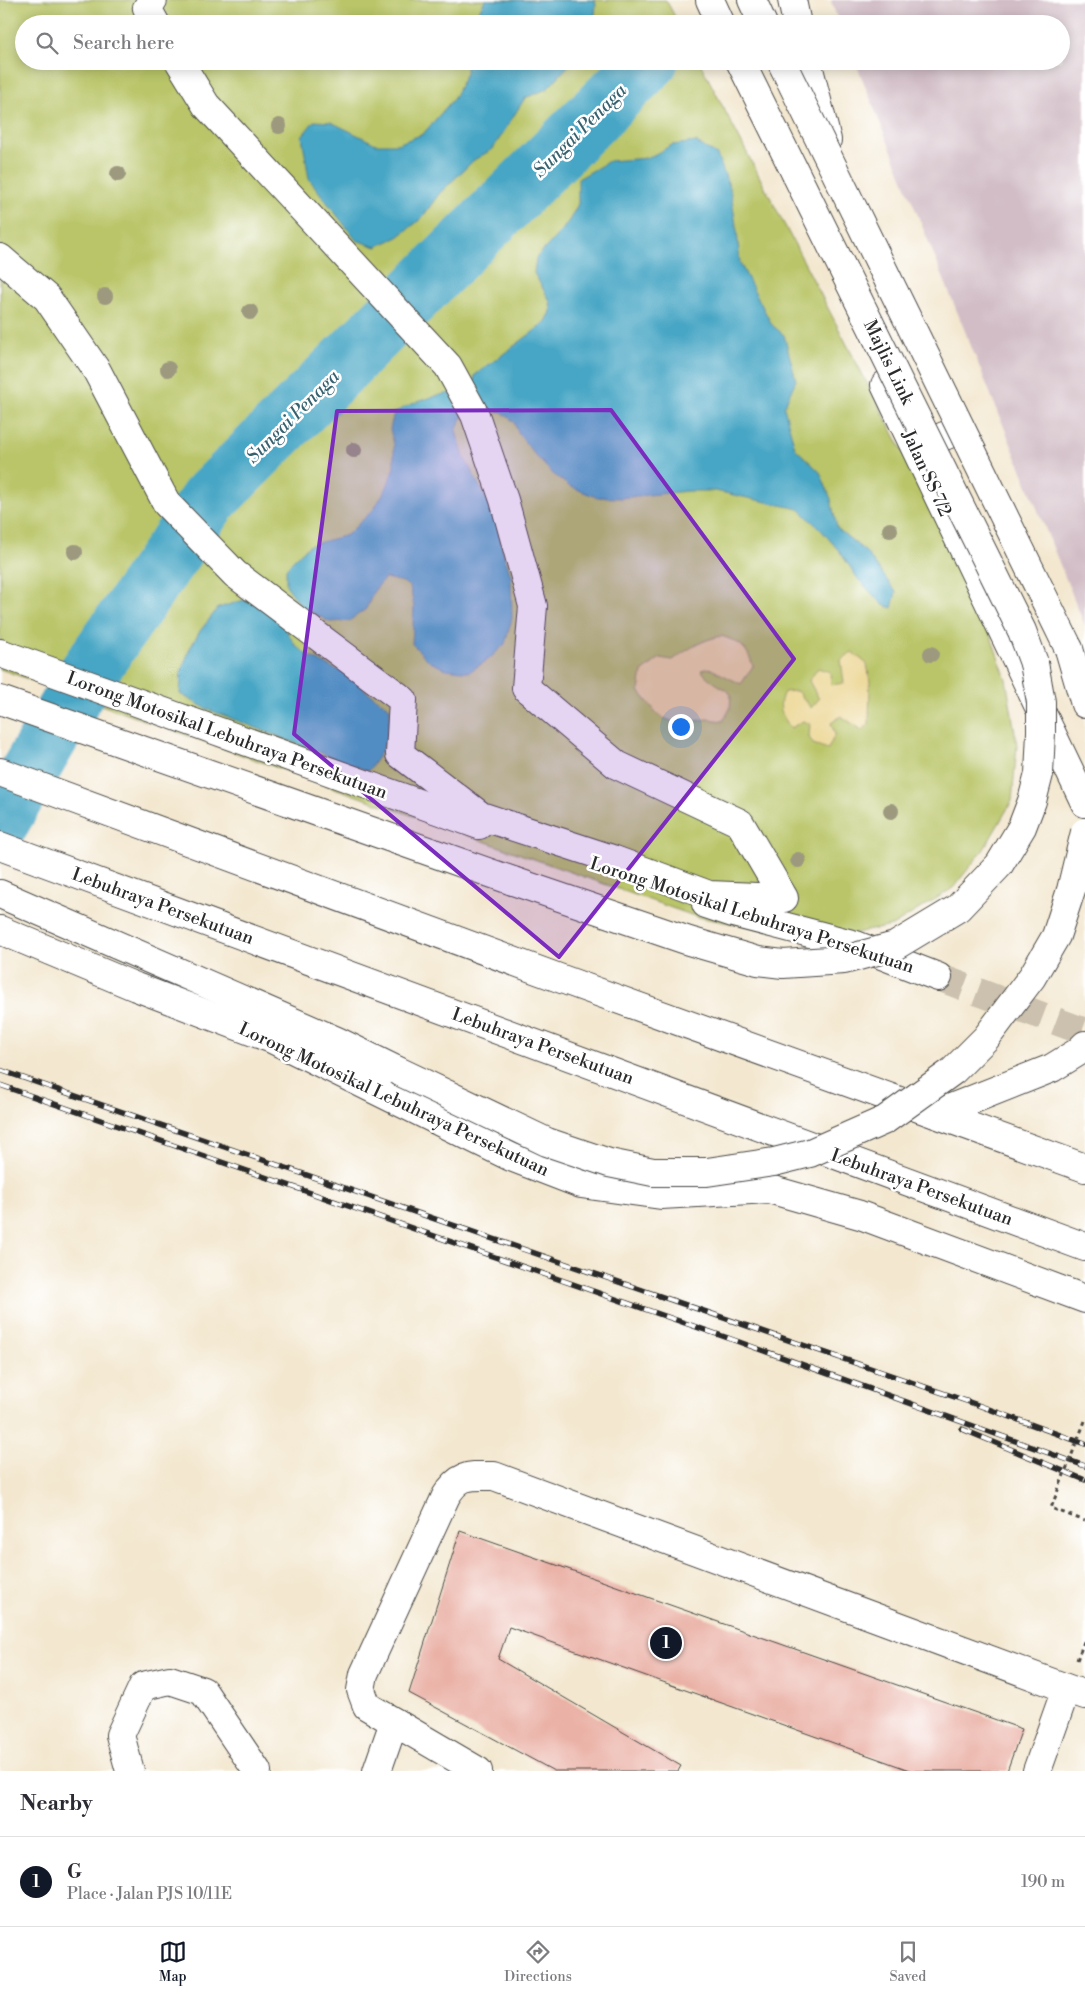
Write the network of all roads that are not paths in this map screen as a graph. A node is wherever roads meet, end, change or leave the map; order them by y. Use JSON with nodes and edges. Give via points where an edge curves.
{"nodes":[{"id":1,"x":153,"y":0,"type":"edge"},
{"id":2,"x":701,"y":0,"type":"edge"},
{"id":3,"x":710,"y":0,"type":"edge"},
{"id":4,"x":742,"y":0,"type":"edge"},
{"id":5,"x":752,"y":0,"type":"edge"},
{"id":6,"x":792,"y":0,"type":"edge"},
{"id":7,"x":151,"y":15,"type":"edge"},
{"id":8,"x":708,"y":15,"type":"edge"},
{"id":9,"x":717,"y":15,"type":"edge"},
{"id":10,"x":750,"y":15,"type":"edge"},
{"id":11,"x":759,"y":15,"type":"edge"},
{"id":12,"x":795,"y":15,"type":"edge"},
{"id":13,"x":185,"y":70,"type":"edge"},
{"id":14,"x":735,"y":70,"type":"edge"},
{"id":15,"x":744,"y":70,"type":"edge"},
{"id":16,"x":776,"y":70,"type":"edge"},
{"id":17,"x":785,"y":70,"type":"edge"},
{"id":18,"x":808,"y":70,"type":"edge"},
{"id":19,"x":843,"y":204,"type":"junction"},
{"id":20,"x":0,"y":258,"type":"edge"},
{"id":21,"x":956,"y":431,"type":"junction"},
{"id":22,"x":916,"y":448,"type":"junction"},
{"id":23,"x":0,"y":653,"type":"edge"},
{"id":24,"x":0,"y":700,"type":"edge"},
{"id":25,"x":1085,"y":704,"type":"edge"},
{"id":26,"x":1085,"y":720,"type":"edge"},
{"id":27,"x":1060,"y":751,"type":"junction"},
{"id":28,"x":0,"y":772,"type":"edge"},
{"id":29,"x":1085,"y":803,"type":"edge"},
{"id":30,"x":1085,"y":832,"type":"edge"},
{"id":31,"x":0,"y":846,"type":"edge"},
{"id":32,"x":0,"y":894,"type":"edge"},
{"id":33,"x":2,"y":931,"type":"edge"},
{"id":34,"x":856,"y":945,"type":"junction"},
{"id":35,"x":938,"y":977,"type":"tunnel mouth"},
{"id":36,"x":1085,"y":1045,"type":"edge"},
{"id":37,"x":936,"y":1114,"type":"junction"},
{"id":38,"x":1085,"y":1168,"type":"edge"},
{"id":39,"x":1085,"y":1246,"type":"edge"},
{"id":40,"x":1085,"y":1300,"type":"edge"},
{"id":41,"x":1075,"y":1692,"type":"edge"},
{"id":42,"x":390,"y":1734,"type":"junction"},
{"id":43,"x":130,"y":1771,"type":"edge"},
{"id":44,"x":257,"y":1771,"type":"edge"},
{"id":45,"x":377,"y":1771,"type":"edge"},
{"id":46,"x":478,"y":1771,"type":"edge"},
{"id":47,"x":1037,"y":1771,"type":"edge"}],
"edges":[{"from":1,"to":7,"type":"main road","via":[[147,8]]},
{"from":2,"to":8,"type":"main road"},
{"from":3,"to":9,"type":"main road"},
{"from":4,"to":10,"type":"main road"},
{"from":5,"to":11,"type":"main road"},
{"from":6,"to":12,"type":"main road"},
{"from":13,"to":20,"type":"main road","via":[[206,104],[448,366],[475,415],[504,500],[532,606],[526,688],[617,765],[740,823],[784,898],[709,895],[481,816],[400,754],[403,700],[235,574],[167,504],[97,371],[48,298]]},
{"from":14,"to":22,"type":"main road","name":"Jalan SS 7/2"},
{"from":15,"to":24,"type":"main road","name":"Majlis Link","bridge":true,"via":[[1017,622],[1034,663],[1041,732],[1039,774],[1032,802],[1022,827],[999,865],[958,908],[895,946],[844,960],[783,964],[758,961],[689,941]]},
{"from":16,"to":19,"type":"main road"},
{"from":17,"to":25,"type":"main road","name":"Majlis Link","bridge":true,"via":[[1069,649]]},
{"from":18,"to":19,"type":"main road"},
{"from":19,"to":21,"type":"main road"},
{"from":21,"to":22,"type":"main road"},
{"from":21,"to":26,"type":"main road","via":[[998,514]]},
{"from":22,"to":27,"type":"main road","name":"Jalan SS 7/2"},
{"from":23,"to":34,"type":"main road","name":"Lorong Motosikal Lebuhraya Persekutuan","via":[[733,913]]},
{"from":27,"to":29,"type":"main road","name":"Jalan SS 7/2"},
{"from":27,"to":34,"type":"main road","via":[[987,864],[947,903],[920,922]]},
{"from":28,"to":37,"type":"main road"},
{"from":30,"to":32,"type":"main road","bridge":true,"via":[[1056,936],[1032,977],[986,1038],[953,1071],[885,1120],[810,1153],[707,1172],[653,1172],[608,1163],[547,1142],[337,1041]]},
{"from":31,"to":39,"type":"main road","name":"Lebuhraya Persekutuan"},
{"from":33,"to":40,"type":"main road","name":"Lorong Motosikal Lebuhraya Persekutuan","via":[[272,1039],[511,1158],[581,1184],[661,1195],[769,1189],[860,1215]]},
{"from":34,"to":35,"type":"main road","name":"Lorong Motosikal Lebuhraya Persekutuan"},
{"from":36,"to":37,"type":"main road","via":[[1052,1068]]},
{"from":37,"to":38,"type":"main road"},
{"from":41,"to":42,"type":"main road","via":[[494,1476],[469,1476],[453,1485],[446,1496],[364,1674],[361,1690],[367,1706]]},
{"from":41,"to":47,"type":"main road"},
{"from":42,"to":45,"type":"main road"},
{"from":42,"to":46,"type":"main road"},
{"from":43,"to":44,"type":"main road","via":[[120,1734],[143,1686],[170,1680],[203,1691]]}]}
